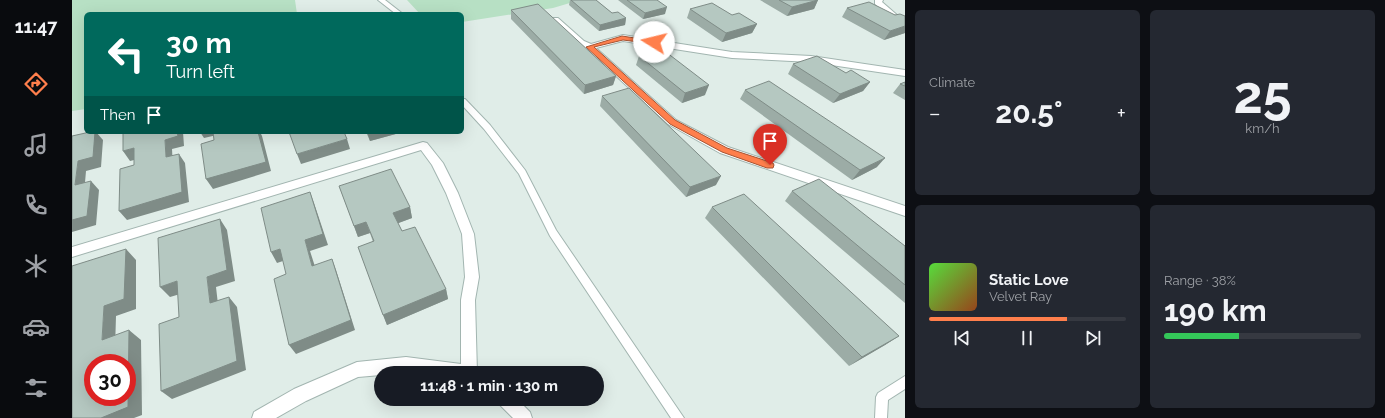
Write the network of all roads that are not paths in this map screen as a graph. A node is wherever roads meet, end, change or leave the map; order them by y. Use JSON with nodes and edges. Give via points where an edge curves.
{"nodes":[{"id":1,"x":381,"y":0,"type":"edge"},
{"id":2,"x":879,"y":0,"type":"edge"},
{"id":3,"x":397,"y":12,"type":"edge"},
{"id":4,"x":555,"y":20,"type":"edge"},
{"id":5,"x":905,"y":24,"type":"edge"},
{"id":6,"x":590,"y":47,"type":"junction"},
{"id":7,"x":905,"y":73,"type":"edge"},
{"id":8,"x":464,"y":103,"type":"edge"},
{"id":9,"x":905,"y":212,"type":"edge"},
{"id":10,"x":72,"y":252,"type":"edge"},
{"id":11,"x":390,"y":366,"type":"edge"},
{"id":12,"x":420,"y":366,"type":"edge"},
{"id":13,"x":469,"y":366,"type":"edge"},
{"id":14,"x":374,"y":368,"type":"edge"},
{"id":15,"x":905,"y":382,"type":"edge"},
{"id":16,"x":513,"y":406,"type":"edge"},
{"id":17,"x":260,"y":418,"type":"edge"},
{"id":18,"x":524,"y":418,"type":"edge"},
{"id":19,"x":678,"y":418,"type":"edge"},
{"id":20,"x":881,"y":418,"type":"edge"}],
"edges":[{"from":1,"to":3,"type":"lane"},
{"from":2,"to":5,"type":"street","via":[[878,2],[894,17]]},
{"from":4,"to":6,"type":"street","via":[[581,43]]},
{"from":6,"to":7,"type":"street","via":[[622,38],[732,55],[811,59]]},
{"from":6,"to":9,"type":"street","via":[[672,122],[724,150]]},
{"from":8,"to":19,"type":"lane","via":[[487,127],[522,172],[553,233]]},
{"from":10,"to":13,"type":"street","via":[[423,146],[437,163],[468,234],[472,277],[468,300]]},
{"from":11,"to":12,"type":"street"},
{"from":14,"to":17,"type":"street","via":[[357,370],[300,395]]},
{"from":15,"to":20,"type":"lane","via":[[882,397]]},
{"from":16,"to":18,"type":"street"}]}
